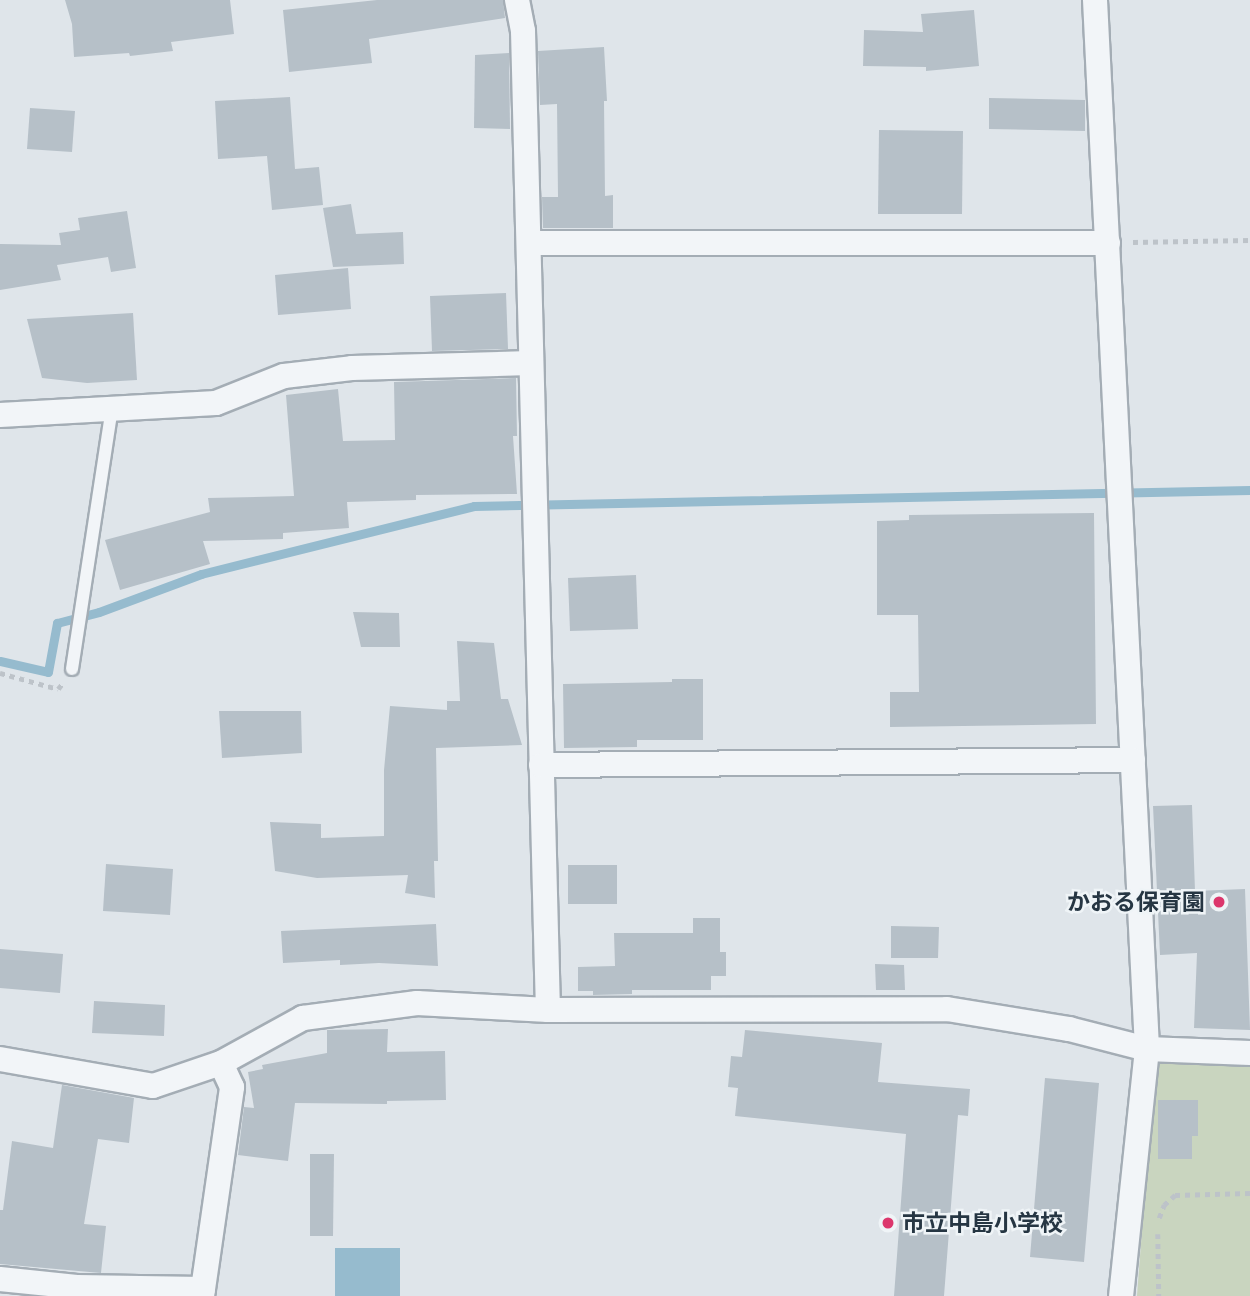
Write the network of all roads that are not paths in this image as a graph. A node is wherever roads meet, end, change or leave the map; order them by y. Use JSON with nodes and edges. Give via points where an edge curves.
{"nodes":[{"id":1,"x":517,"y":0,"type":"edge"},
{"id":2,"x":1095,"y":0,"type":"edge"},
{"id":3,"x":529,"y":243,"type":"junction"},
{"id":4,"x":1108,"y":243,"type":"junction"},
{"id":5,"x":530,"y":363,"type":"junction"},
{"id":6,"x":112,"y":408,"type":"junction"},
{"id":7,"x":0,"y":415,"type":"edge"},
{"id":8,"x":72,"y":669,"type":"road end"},
{"id":9,"x":1133,"y":760,"type":"junction"},
{"id":10,"x":541,"y":765,"type":"junction"},
{"id":11,"x":548,"y":1010,"type":"junction"},
{"id":12,"x":1147,"y":1049,"type":"junction"},
{"id":13,"x":1250,"y":1053,"type":"edge"},
{"id":14,"x":0,"y":1059,"type":"edge"},
{"id":15,"x":221,"y":1063,"type":"junction"},
{"id":16,"x":0,"y":1279,"type":"edge"},
{"id":17,"x":203,"y":1293,"type":"edge"},
{"id":18,"x":1121,"y":1296,"type":"edge"}],
"edges":[{"from":1,"to":3,"type":"street","via":[[523,31]]},
{"from":2,"to":4,"type":"street"},
{"from":3,"to":4,"type":"street"},
{"from":3,"to":5,"type":"street"},
{"from":4,"to":9,"type":"street"},
{"from":5,"to":6,"type":"street","via":[[352,368],[284,376],[216,403]]},
{"from":5,"to":10,"type":"street"},
{"from":6,"to":7,"type":"street"},
{"from":6,"to":8,"type":"lane"},
{"from":9,"to":10,"type":"street"},
{"from":9,"to":12,"type":"street"},
{"from":10,"to":11,"type":"street"},
{"from":11,"to":12,"type":"street","via":[[947,1009],[1069,1029]]},
{"from":11,"to":15,"type":"street","via":[[417,1003],[303,1018]]},
{"from":12,"to":13,"type":"street"},
{"from":12,"to":18,"type":"street"},
{"from":14,"to":15,"type":"street","via":[[153,1086]]},
{"from":15,"to":17,"type":"street","via":[[232,1087]]},
{"from":16,"to":17,"type":"street"}]}
